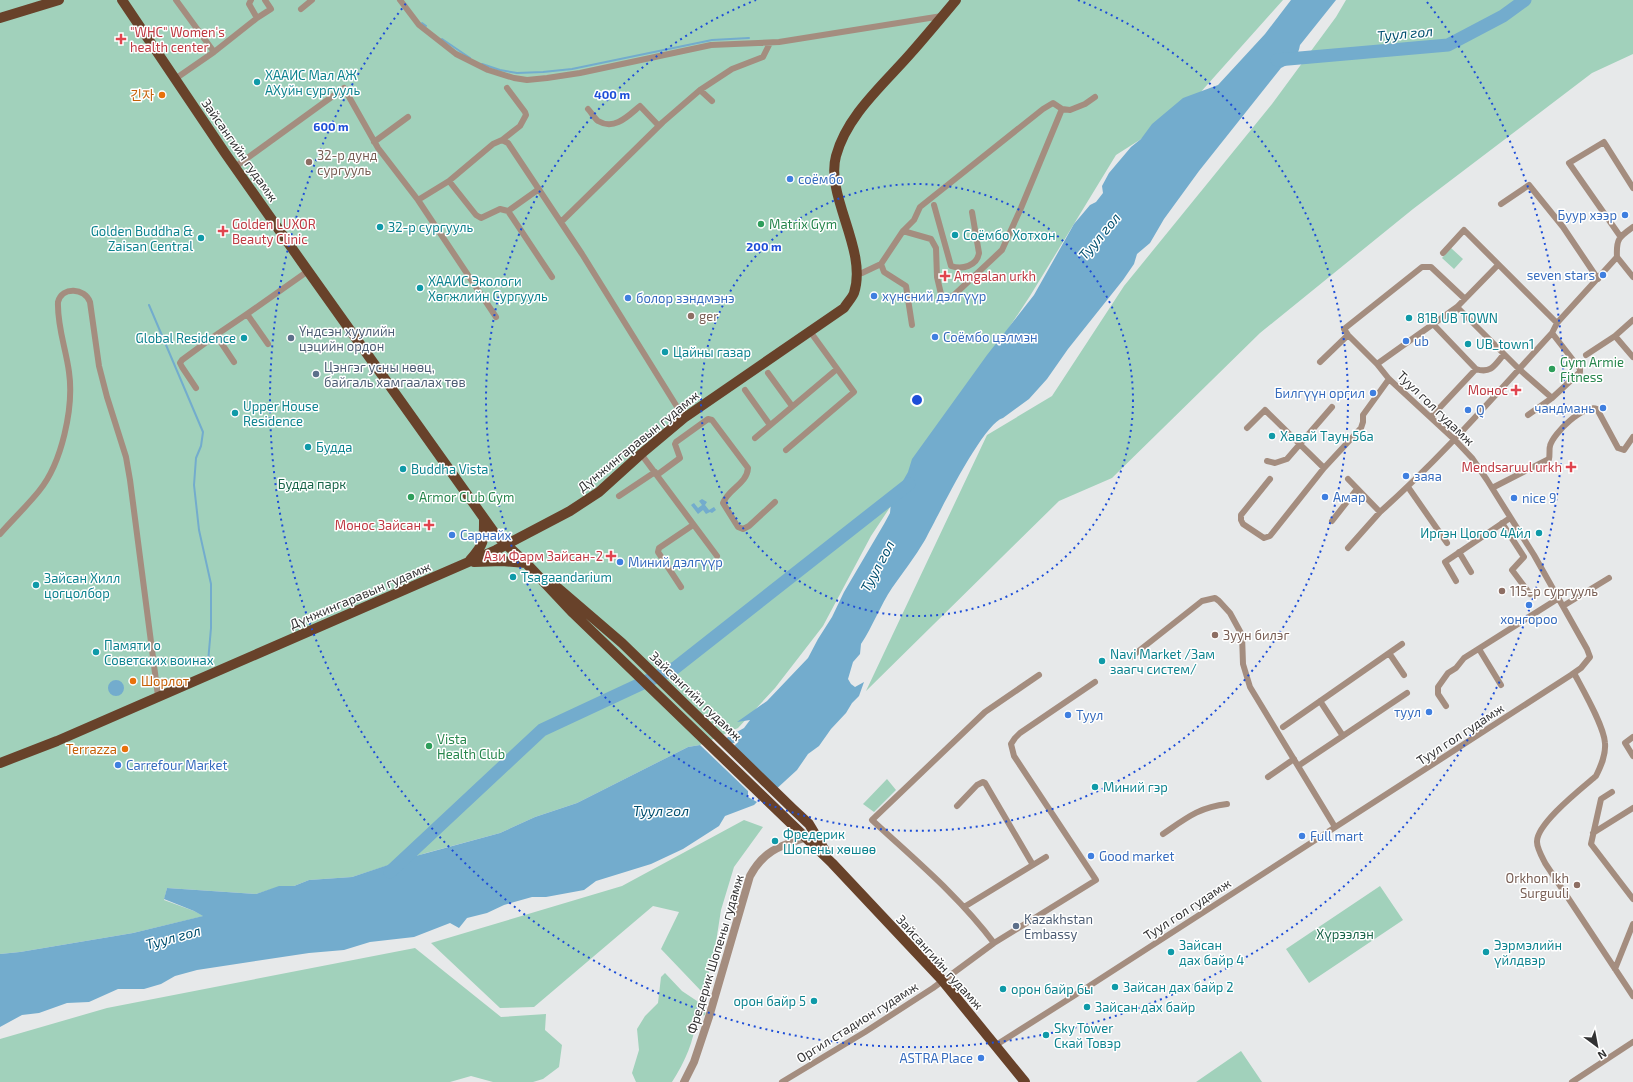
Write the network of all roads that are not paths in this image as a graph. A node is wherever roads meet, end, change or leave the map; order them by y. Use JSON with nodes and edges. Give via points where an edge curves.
{"nodes":[{"id":1,"x":59,"y":0,"type":"edge"},
{"id":2,"x":122,"y":0,"type":"edge"},
{"id":3,"x":176,"y":0,"type":"edge"},
{"id":4,"x":250,"y":0,"type":"edge"},
{"id":5,"x":265,"y":0,"type":"edge"},
{"id":6,"x":312,"y":0,"type":"edge"},
{"id":7,"x":400,"y":0,"type":"edge"},
{"id":8,"x":956,"y":0,"type":"edge"},
{"id":9,"x":301,"y":9,"type":"dead end"},
{"id":10,"x":942,"y":16,"type":"junction"},
{"id":11,"x":0,"y":18,"type":"edge"},
{"id":12,"x":257,"y":18,"type":"junction"},
{"id":13,"x":770,"y":43,"type":"junction"},
{"id":14,"x":214,"y":52,"type":"junction"},
{"id":15,"x":175,"y":79,"type":"junction"},
{"id":16,"x":507,"y":88,"type":"dead end"},
{"id":17,"x":700,"y":90,"type":"junction"},
{"id":18,"x":1095,"y":97,"type":"dead end"},
{"id":19,"x":712,"y":101,"type":"dead end"},
{"id":20,"x":588,"y":109,"type":"dead end"},
{"id":21,"x":1062,"y":109,"type":"junction"},
{"id":22,"x":408,"y":117,"type":"dead end"},
{"id":23,"x":659,"y":126,"type":"junction"},
{"id":24,"x":502,"y":140,"type":"junction"},
{"id":25,"x":374,"y":142,"type":"junction"},
{"id":26,"x":235,"y":166,"type":"junction"},
{"id":27,"x":449,"y":181,"type":"junction"},
{"id":28,"x":1633,"y":188,"type":"edge"},
{"id":29,"x":539,"y":189,"type":"junction"},
{"id":30,"x":418,"y":200,"type":"junction"},
{"id":31,"x":1501,"y":204,"type":"dead end"},
{"id":32,"x":934,"y":205,"type":"dead end"},
{"id":33,"x":508,"y":211,"type":"junction"},
{"id":34,"x":972,"y":212,"type":"dead end"},
{"id":35,"x":561,"y":222,"type":"junction"},
{"id":36,"x":1633,"y":227,"type":"edge"},
{"id":37,"x":903,"y":231,"type":"junction"},
{"id":38,"x":1620,"y":236,"type":"junction"},
{"id":39,"x":1443,"y":253,"type":"dead end"},
{"id":40,"x":1617,"y":257,"type":"junction"},
{"id":41,"x":881,"y":264,"type":"junction"},
{"id":42,"x":1498,"y":265,"type":"junction"},
{"id":43,"x":308,"y":271,"type":"junction"},
{"id":44,"x":856,"y":274,"type":"junction"},
{"id":45,"x":552,"y":276,"type":"dead end"},
{"id":46,"x":1633,"y":277,"type":"edge"},
{"id":47,"x":1598,"y":279,"type":"junction"},
{"id":48,"x":1465,"y":299,"type":"junction"},
{"id":49,"x":1457,"y":307,"type":"junction"},
{"id":50,"x":247,"y":314,"type":"junction"},
{"id":51,"x":496,"y":317,"type":"dead end"},
{"id":52,"x":1633,"y":320,"type":"edge"},
{"id":53,"x":1557,"y":323,"type":"junction"},
{"id":54,"x":1433,"y":324,"type":"junction"},
{"id":55,"x":912,"y":326,"type":"dead end"},
{"id":56,"x":810,"y":330,"type":"junction"},
{"id":57,"x":1552,"y":333,"type":"junction"},
{"id":58,"x":216,"y":335,"type":"junction"},
{"id":59,"x":1348,"y":335,"type":"junction"},
{"id":60,"x":1615,"y":336,"type":"junction"},
{"id":61,"x":268,"y":344,"type":"dead end"},
{"id":62,"x":1504,"y":354,"type":"junction"},
{"id":63,"x":1586,"y":355,"type":"dead end"},
{"id":64,"x":1633,"y":357,"type":"edge"},
{"id":65,"x":234,"y":362,"type":"dead end"},
{"id":66,"x":1320,"y":362,"type":"dead end"},
{"id":67,"x":1377,"y":364,"type":"junction"},
{"id":68,"x":1476,"y":368,"type":"junction"},
{"id":69,"x":836,"y":369,"type":"junction"},
{"id":70,"x":1519,"y":369,"type":"junction"},
{"id":71,"x":768,"y":372,"type":"dead end"},
{"id":72,"x":1389,"y":379,"type":"junction"},
{"id":73,"x":196,"y":388,"type":"dead end"},
{"id":74,"x":745,"y":390,"type":"dead end"},
{"id":75,"x":1552,"y":398,"type":"junction"},
{"id":76,"x":792,"y":406,"type":"junction"},
{"id":77,"x":1332,"y":406,"type":"dead end"},
{"id":78,"x":1528,"y":414,"type":"dead end"},
{"id":79,"x":1431,"y":417,"type":"junction"},
{"id":80,"x":684,"y":418,"type":"junction"},
{"id":81,"x":770,"y":425,"type":"junction"},
{"id":82,"x":1247,"y":428,"type":"dead end"},
{"id":83,"x":1633,"y":437,"type":"edge"},
{"id":84,"x":755,"y":438,"type":"dead end"},
{"id":85,"x":1455,"y":440,"type":"junction"},
{"id":86,"x":1299,"y":443,"type":"junction"},
{"id":87,"x":786,"y":450,"type":"dead end"},
{"id":88,"x":641,"y":454,"type":"junction"},
{"id":89,"x":1267,"y":461,"type":"dead end"},
{"id":90,"x":1324,"y":468,"type":"junction"},
{"id":91,"x":656,"y":474,"type":"junction"},
{"id":92,"x":1270,"y":479,"type":"dead end"},
{"id":93,"x":1348,"y":480,"type":"dead end"},
{"id":94,"x":1408,"y":487,"type":"junction"},
{"id":95,"x":1492,"y":488,"type":"junction"},
{"id":96,"x":1357,"y":489,"type":"junction"},
{"id":97,"x":619,"y":496,"type":"dead end"},
{"id":98,"x":775,"y":502,"type":"dead end"},
{"id":99,"x":1380,"y":512,"type":"junction"},
{"id":100,"x":1510,"y":518,"type":"junction"},
{"id":101,"x":484,"y":519,"type":"junction"},
{"id":102,"x":1332,"y":521,"type":"dead end"},
{"id":103,"x":1502,"y":523,"type":"junction"},
{"id":104,"x":694,"y":526,"type":"junction"},
{"id":105,"x":0,"y":534,"type":"edge"},
{"id":106,"x":1447,"y":543,"type":"dead end"},
{"id":107,"x":507,"y":545,"type":"junction"},
{"id":108,"x":1348,"y":548,"type":"dead end"},
{"id":109,"x":1459,"y":552,"type":"junction"},
{"id":110,"x":717,"y":556,"type":"dead end"},
{"id":111,"x":467,"y":563,"type":"junction"},
{"id":112,"x":526,"y":563,"type":"junction"},
{"id":113,"x":1471,"y":572,"type":"dead end"},
{"id":114,"x":1609,"y":578,"type":"dead end"},
{"id":115,"x":1456,"y":581,"type":"dead end"},
{"id":116,"x":681,"y":587,"type":"dead end"},
{"id":117,"x":1530,"y":594,"type":"dead end"},
{"id":118,"x":1559,"y":598,"type":"junction"},
{"id":119,"x":1563,"y":606,"type":"junction"},
{"id":120,"x":1402,"y":644,"type":"dead end"},
{"id":121,"x":1479,"y":649,"type":"junction"},
{"id":122,"x":1389,"y":653,"type":"junction"},
{"id":123,"x":1131,"y":657,"type":"dead end"},
{"id":124,"x":1574,"y":673,"type":"junction"},
{"id":125,"x":1404,"y":674,"type":"dead end"},
{"id":126,"x":1039,"y":675,"type":"dead end"},
{"id":127,"x":1095,"y":682,"type":"dead end"},
{"id":128,"x":1501,"y":685,"type":"dead end"},
{"id":129,"x":1406,"y":693,"type":"dead end"},
{"id":130,"x":158,"y":696,"type":"junction"},
{"id":131,"x":1320,"y":701,"type":"junction"},
{"id":132,"x":1446,"y":706,"type":"dead end"},
{"id":133,"x":1283,"y":727,"type":"dead end"},
{"id":134,"x":1343,"y":736,"type":"junction"},
{"id":135,"x":1633,"y":737,"type":"edge"},
{"id":136,"x":1633,"y":756,"type":"edge"},
{"id":137,"x":1294,"y":759,"type":"junction"},
{"id":138,"x":0,"y":763,"type":"edge"},
{"id":139,"x":1298,"y":766,"type":"junction"},
{"id":140,"x":1268,"y":777,"type":"dead end"},
{"id":141,"x":1612,"y":792,"type":"dead end"},
{"id":142,"x":1226,"y":804,"type":"dead end"},
{"id":143,"x":957,"y":806,"type":"dead end"},
{"id":144,"x":1633,"y":808,"type":"edge"},
{"id":145,"x":1335,"y":827,"type":"junction"},
{"id":146,"x":1593,"y":833,"type":"junction"},
{"id":147,"x":1163,"y":834,"type":"dead end"},
{"id":148,"x":807,"y":837,"type":"junction"},
{"id":149,"x":1046,"y":857,"type":"dead end"},
{"id":150,"x":832,"y":862,"type":"junction"},
{"id":151,"x":1033,"y":865,"type":"junction"},
{"id":152,"x":1633,"y":899,"type":"edge"},
{"id":153,"x":964,"y":907,"type":"junction"},
{"id":154,"x":1633,"y":924,"type":"edge"},
{"id":155,"x":994,"y":943,"type":"junction"},
{"id":156,"x":1615,"y":969,"type":"junction"},
{"id":157,"x":942,"y":980,"type":"junction"},
{"id":158,"x":1633,"y":996,"type":"edge"},
{"id":159,"x":1633,"y":1042,"type":"edge"},
{"id":160,"x":996,"y":1045,"type":"junction"},
{"id":161,"x":684,"y":1082,"type":"edge"},
{"id":162,"x":782,"y":1082,"type":"edge"},
{"id":163,"x":1025,"y":1082,"type":"edge"},
{"id":164,"x":1572,"y":1082,"type":"edge"}],
"edges":[{"from":1,"to":11,"type":"main road"},
{"from":2,"to":15,"type":"main road","name":"Зайсангийн гудамж"},
{"from":3,"to":14,"type":"street"},
{"from":4,"to":12,"type":"street","via":[[249,4]]},
{"from":5,"to":12,"type":"street","via":[[271,8]]},
{"from":6,"to":9,"type":"street"},
{"from":7,"to":13,"type":"street","via":[[419,25],[456,54],[488,70],[520,79],[564,76],[711,46]]},
{"from":8,"to":10,"type":"main road","name":"Дүнжингаравын гудамж"},
{"from":10,"to":13,"type":"street"},
{"from":10,"to":44,"type":"main road","name":"Дүнжингаравын гудамж","via":[[864,103],[837,152],[836,186],[854,249]]},
{"from":12,"to":14,"type":"street"},
{"from":13,"to":17,"type":"street","via":[[761,58],[732,69]]},
{"from":14,"to":15,"type":"street"},
{"from":15,"to":26,"type":"main road","name":"Зайсангийн гудамж"},
{"from":16,"to":24,"type":"street","via":[[526,115],[520,126]]},
{"from":17,"to":19,"type":"street"},
{"from":17,"to":23,"type":"street"},
{"from":18,"to":21,"type":"street","via":[[1077,108]]},
{"from":20,"to":23,"type":"street","via":[[598,121],[611,124],[619,123],[640,106]]},
{"from":21,"to":37,"type":"street","via":[[1051,104],[1028,121],[920,207],[914,220]]},
{"from":21,"to":37,"type":"street","via":[[1002,250],[953,296],[947,298],[941,294],[937,277],[936,248],[931,239]]},
{"from":22,"to":25,"type":"street"},
{"from":23,"to":35,"type":"street"},
{"from":24,"to":27,"type":"street","via":[[493,144]]},
{"from":24,"to":29,"type":"street","via":[[508,143]]},
{"from":25,"to":26,"type":"street","via":[[344,88]]},
{"from":25,"to":30,"type":"street"},
{"from":26,"to":43,"type":"main road","name":"Зайсангийн гудамж"},
{"from":27,"to":30,"type":"street"},
{"from":27,"to":33,"type":"street","via":[[479,217],[482,218],[500,209]]},
{"from":28,"to":38,"type":"street","via":[[1604,142],[1570,163]]},
{"from":29,"to":33,"type":"street"},
{"from":29,"to":35,"type":"street"},
{"from":30,"to":51,"type":"street"},
{"from":31,"to":47,"type":"street","via":[[1530,185],[1563,227]]},
{"from":32,"to":34,"type":"street","via":[[951,266],[958,268],[969,266],[979,256]]},
{"from":33,"to":45,"type":"street"},
{"from":35,"to":80,"type":"street"},
{"from":36,"to":38,"type":"street"},
{"from":37,"to":41,"type":"street"},
{"from":38,"to":40,"type":"street","via":[[1616,245]]},
{"from":39,"to":42,"type":"street","via":[[1464,230]]},
{"from":40,"to":46,"type":"street"},
{"from":40,"to":47,"type":"street"},
{"from":41,"to":44,"type":"street"},
{"from":41,"to":55,"type":"street","via":[[884,272],[906,286]]},
{"from":42,"to":48,"type":"street"},
{"from":42,"to":53,"type":"street"},
{"from":43,"to":50,"type":"street"},
{"from":43,"to":101,"type":"main road","name":"Зайсангийн гудамж"},
{"from":44,"to":56,"type":"main road","name":"Дүнжингаравын гудамж","via":[[854,294],[844,308]]},
{"from":47,"to":53,"type":"street"},
{"from":48,"to":49,"type":"street"},
{"from":48,"to":59,"type":"street","via":[[1432,267],[1422,267],[1344,329]]},
{"from":49,"to":54,"type":"street"},
{"from":49,"to":62,"type":"street"},
{"from":50,"to":58,"type":"street"},
{"from":50,"to":61,"type":"street"},
{"from":52,"to":60,"type":"street"},
{"from":53,"to":57,"type":"street"},
{"from":54,"to":67,"type":"street"},
{"from":54,"to":68,"type":"street"},
{"from":56,"to":69,"type":"street"},
{"from":56,"to":80,"type":"main road","name":"Дүнжингаравын гудамж"},
{"from":57,"to":70,"type":"street"},
{"from":57,"to":75,"type":"street","via":[[1580,368],[1580,372]]},
{"from":58,"to":65,"type":"street"},
{"from":58,"to":73,"type":"street","via":[[180,363]]},
{"from":59,"to":66,"type":"street"},
{"from":59,"to":67,"type":"street","name":"Туул гол гудамж"},
{"from":60,"to":63,"type":"street"},
{"from":60,"to":64,"type":"street"},
{"from":62,"to":68,"type":"street","via":[[1493,368],[1484,371]]},
{"from":62,"to":70,"type":"street"},
{"from":67,"to":72,"type":"street","name":"Туул гол гудамж"},
{"from":68,"to":79,"type":"street"},
{"from":69,"to":76,"type":"street"},
{"from":69,"to":87,"type":"street","via":[[854,392]]},
{"from":70,"to":75,"type":"street"},
{"from":70,"to":85,"type":"street"},
{"from":71,"to":76,"type":"street"},
{"from":72,"to":79,"type":"street","name":"Туул гол гудамж"},
{"from":72,"to":90,"type":"street","via":[[1363,415],[1361,428]]},
{"from":74,"to":81,"type":"street"},
{"from":75,"to":78,"type":"street"},
{"from":76,"to":81,"type":"street"},
{"from":77,"to":86,"type":"street"},
{"from":79,"to":85,"type":"street","name":"Туул гол гудамж"},
{"from":80,"to":88,"type":"main road","name":"Дүнжингаравын гудамж"},
{"from":81,"to":84,"type":"street"},
{"from":82,"to":86,"type":"street","via":[[1265,410]]},
{"from":83,"to":95,"type":"street","via":[[1624,450],[1621,450],[1597,409],[1588,408],[1564,425],[1550,446],[1549,459]]},
{"from":85,"to":94,"type":"street"},
{"from":85,"to":95,"type":"street","name":"Туул гол гудамж","via":[[1472,458]]},
{"from":86,"to":89,"type":"street","via":[[1287,459],[1275,463]]},
{"from":86,"to":90,"type":"street"},
{"from":88,"to":91,"type":"street"},
{"from":88,"to":107,"type":"main road","name":"Дүнжингаравын гудамж","via":[[599,492]]},
{"from":90,"to":92,"type":"street","via":[[1270,536],[1264,538],[1243,524],[1241,515]]},
{"from":91,"to":97,"type":"street"},
{"from":91,"to":98,"type":"street","via":[[680,458],[676,442],[708,419],[712,420],[748,468],[748,474],[723,502],[738,526],[743,529],[749,526]]},
{"from":91,"to":104,"type":"street"},
{"from":93,"to":96,"type":"street"},
{"from":94,"to":99,"type":"street"},
{"from":94,"to":106,"type":"street"},
{"from":95,"to":100,"type":"street","name":"Туул гол гудамж"},
{"from":96,"to":99,"type":"street"},
{"from":96,"to":102,"type":"street"},
{"from":99,"to":108,"type":"street"},
{"from":100,"to":103,"type":"street"},
{"from":100,"to":118,"type":"street","name":"Туул гол гудамж"},
{"from":101,"to":107,"type":"main road","name":"Зайсангийн гудамж"},
{"from":101,"to":111,"type":"main road","via":[[482,545]]},
{"from":103,"to":109,"type":"street"},
{"from":103,"to":117,"type":"street","via":[[1524,557],[1512,570]]},
{"from":104,"to":110,"type":"street"},
{"from":104,"to":116,"type":"street","via":[[658,548],[658,552]]},
{"from":105,"to":130,"type":"street","via":[[39,491],[58,454],[67,416],[70,384],[58,302],[64,293],[80,291],[86,294],[90,302],[99,366],[126,457],[138,530]]},
{"from":107,"to":111,"type":"main road","name":"Дүнжингаравын гудамж"},
{"from":107,"to":112,"type":"main road","name":"Зайсангийн гудамж"},
{"from":109,"to":113,"type":"street"},
{"from":109,"to":115,"type":"street","via":[[1445,562]]},
{"from":111,"to":112,"type":"main road"},
{"from":111,"to":130,"type":"main road","name":"Дүнжингаравын гудамж"},
{"from":112,"to":148,"type":"main road","name":"Зайсангийн гудамж","via":[[573,613]]},
{"from":112,"to":150,"type":"main road","name":"Зайсангийн гудамж","via":[[622,643],[809,824]]},
{"from":114,"to":119,"type":"street"},
{"from":118,"to":119,"type":"street","name":"Туул гол гудамж"},
{"from":118,"to":121,"type":"street"},
{"from":119,"to":124,"type":"street","name":"Туул гол гудамж","via":[[1590,658]]},
{"from":120,"to":122,"type":"street"},
{"from":121,"to":128,"type":"street"},
{"from":121,"to":132,"type":"street","via":[[1464,658],[1438,687],[1438,694]]},
{"from":122,"to":125,"type":"street"},
{"from":122,"to":131,"type":"street"},
{"from":123,"to":137,"type":"street","via":[[1202,602],[1215,598],[1235,621],[1242,635],[1244,664],[1250,687]]},
{"from":124,"to":145,"type":"street","name":"Туул гол гудамж"},
{"from":124,"to":156,"type":"street","via":[[1603,733],[1604,756],[1596,776],[1548,821],[1539,834],[1537,843],[1545,863]]},
{"from":126,"to":153,"type":"street","via":[[985,712],[872,820]]},
{"from":127,"to":155,"type":"street","name":"Оргил стадион гудамж","via":[[1020,733],[1011,744],[1014,756],[1096,880]]},
{"from":129,"to":134,"type":"street"},
{"from":130,"to":138,"type":"main road","name":"Дүнжингаравын гудамж"},
{"from":131,"to":133,"type":"street"},
{"from":131,"to":134,"type":"street"},
{"from":134,"to":139,"type":"street"},
{"from":135,"to":136,"type":"street","via":[[1625,743]]},
{"from":137,"to":139,"type":"street"},
{"from":137,"to":140,"type":"street"},
{"from":139,"to":145,"type":"street"},
{"from":141,"to":146,"type":"street","via":[[1601,799]]},
{"from":142,"to":147,"type":"street","via":[[1199,810]]},
{"from":143,"to":151,"type":"street","via":[[977,785],[985,783]]},
{"from":144,"to":146,"type":"street"},
{"from":145,"to":160,"type":"street","name":"Туул гол гудамж"},
{"from":146,"to":152,"type":"street","via":[[1591,844]]},
{"from":148,"to":150,"type":"main road","name":"Зайсангийн гудамж"},
{"from":148,"to":161,"type":"street","name":"Фредерик Шопены гудамж","via":[[780,847],[756,863],[709,1017],[694,1062]]},
{"from":149,"to":151,"type":"street"},
{"from":150,"to":157,"type":"main road","name":"Зайсангийн гудамж"},
{"from":151,"to":153,"type":"street"},
{"from":153,"to":155,"type":"street"},
{"from":154,"to":156,"type":"street"},
{"from":155,"to":157,"type":"street","name":"Оргил стадион гудамж"},
{"from":156,"to":158,"type":"street"},
{"from":157,"to":160,"type":"main road","name":"Зайсангийн гудамж"},
{"from":157,"to":162,"type":"street","name":"Оргил стадион гудамж","via":[[865,1032]]},
{"from":159,"to":164,"type":"street"},
{"from":160,"to":163,"type":"main road","name":"Зайсангийн гудамж"}]}
